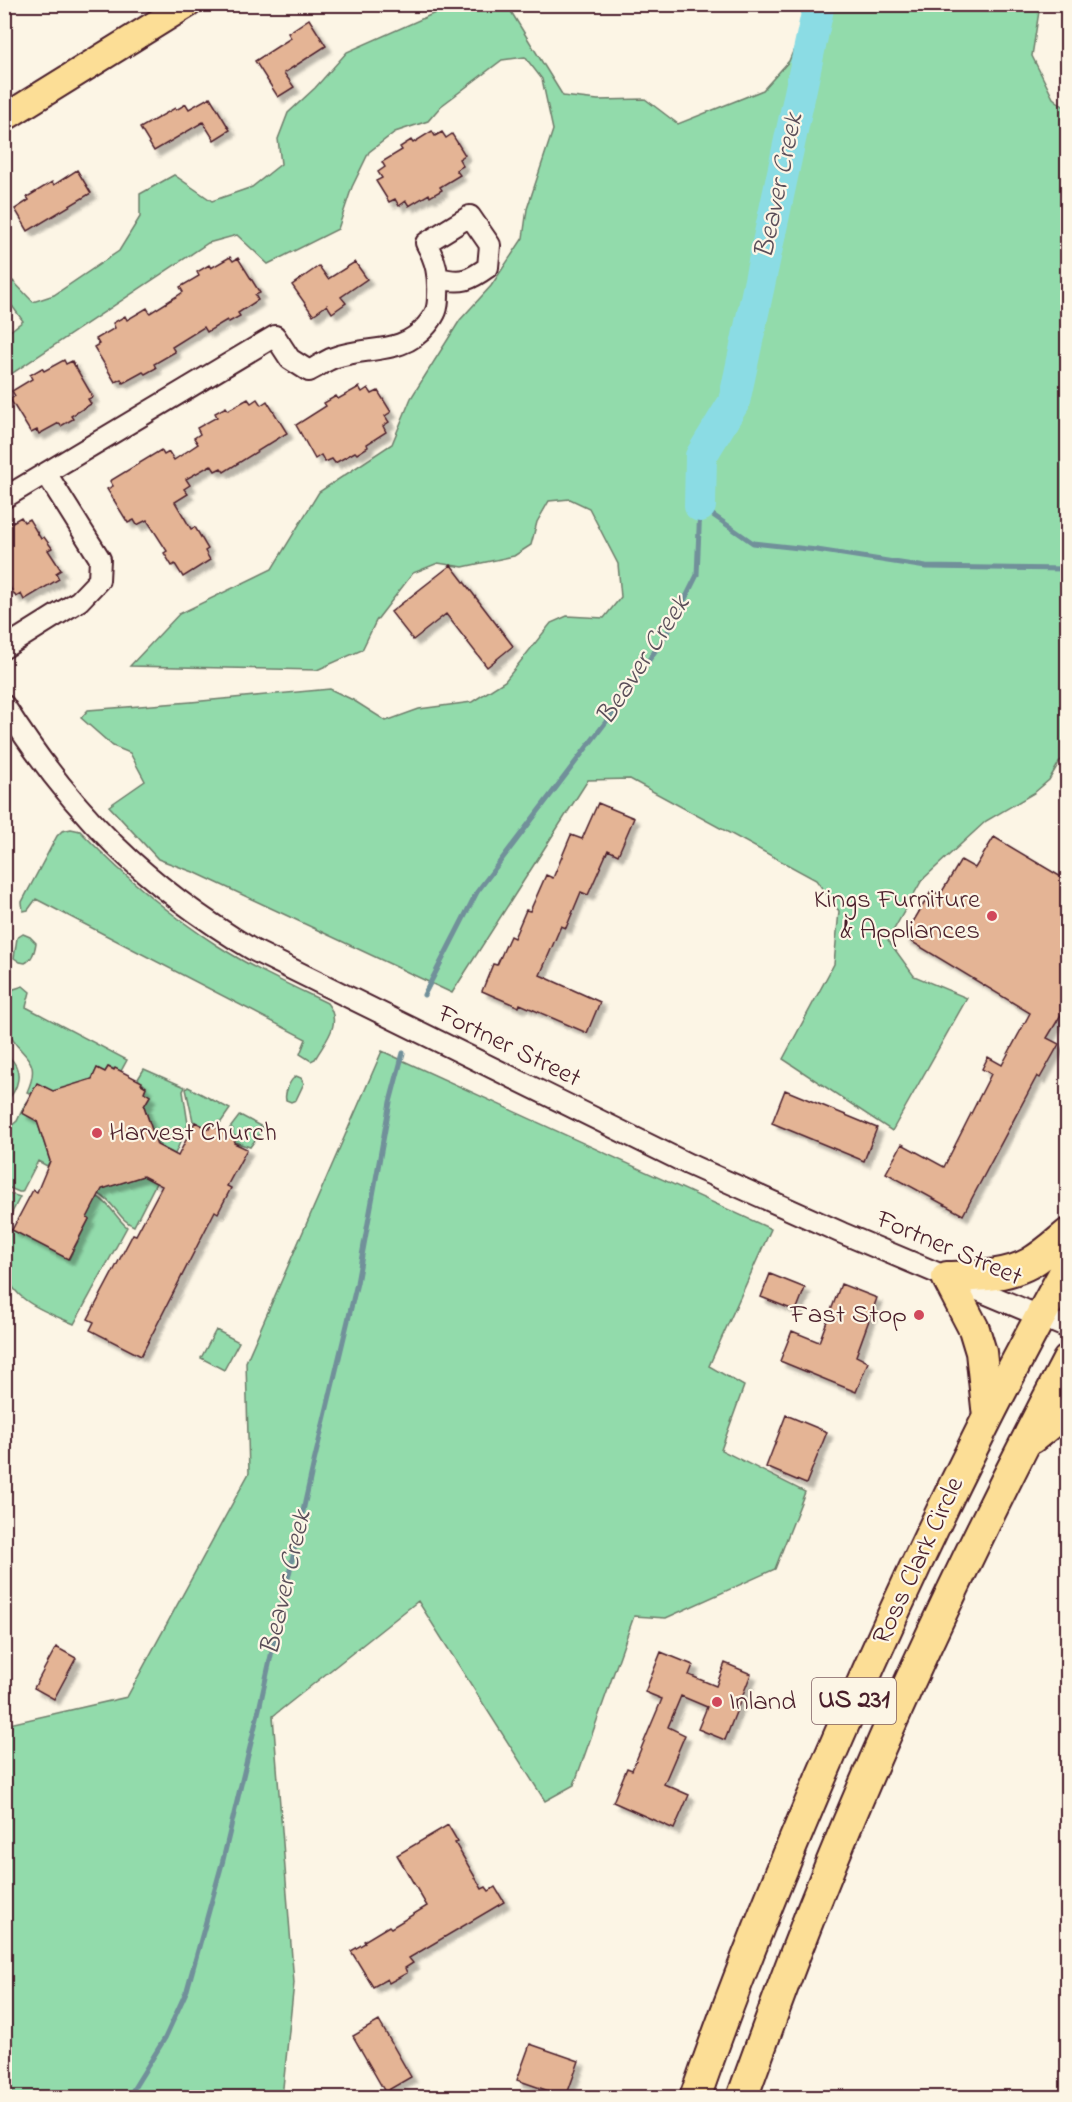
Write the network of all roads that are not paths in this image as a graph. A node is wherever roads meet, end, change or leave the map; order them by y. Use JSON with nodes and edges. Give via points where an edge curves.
{"nodes":[{"id":1,"x":188,"y":4,"type":"edge"},
{"id":2,"x":4,"y":118,"type":"edge"},
{"id":3,"x":439,"y":278,"type":"dead end"},
{"id":4,"x":46,"y":473,"type":"junction"},
{"id":5,"x":4,"y":498,"type":"edge"},
{"id":6,"x":4,"y":648,"type":"edge"},
{"id":7,"x":4,"y":705,"type":"edge"},
{"id":8,"x":1068,"y":1234,"type":"edge"},
{"id":9,"x":1068,"y":1266,"type":"edge"},
{"id":10,"x":947,"y":1277,"type":"junction"},
{"id":11,"x":1040,"y":1317,"type":"junction"},
{"id":12,"x":1068,"y":1328,"type":"edge"},
{"id":13,"x":1068,"y":1360,"type":"edge"},
{"id":14,"x":1068,"y":1409,"type":"edge"},
{"id":15,"x":988,"y":1417,"type":"junction"},
{"id":16,"x":1023,"y":1445,"type":"junction"},
{"id":17,"x":800,"y":1826,"type":"junction"},
{"id":18,"x":841,"y":1842,"type":"junction"},
{"id":19,"x":695,"y":2097,"type":"edge"},
{"id":20,"x":742,"y":2097,"type":"edge"}],
"edges":[{"from":1,"to":2,"type":"main road"},
{"from":3,"to":4,"type":"street","via":[[438,312],[417,337],[392,347],[333,358],[309,371],[290,359],[275,336]]},
{"from":4,"to":5,"type":"street"},
{"from":4,"to":6,"type":"street","via":[[100,559],[99,580],[79,601]]},
{"from":7,"to":10,"type":"street","name":"Fortner Street","via":[[65,792],[116,847],[162,889],[222,931],[288,968],[688,1164]]},
{"from":8,"to":10,"type":"highway","via":[[1030,1263],[1013,1270]]},
{"from":9,"to":11,"type":"highway","name":"Ross Clark Circle","number":"US 231"},
{"from":10,"to":11,"type":"street","name":"Fortner Street"},
{"from":10,"to":15,"type":"highway","via":[[974,1329],[981,1352]]},
{"from":11,"to":12,"type":"street","name":"Fortner Street"},
{"from":11,"to":15,"type":"highway","name":"Ross Clark Circle","number":"US 231"},
{"from":13,"to":16,"type":"highway","name":"Ross Clark Circle","number":"US 231"},
{"from":14,"to":16,"type":"highway"},
{"from":15,"to":17,"type":"highway","name":"Ross Clark Circle","number":"US 231","via":[[869,1667]]},
{"from":16,"to":18,"type":"highway","name":"Ross Clark Circle","number":"US 231","via":[[905,1694]]},
{"from":17,"to":18,"type":"highway"},
{"from":17,"to":19,"type":"highway","name":"Ross Clark Circle","number":"US 231"},
{"from":18,"to":20,"type":"highway","name":"Ross Clark Circle","number":"US 231"}]}
